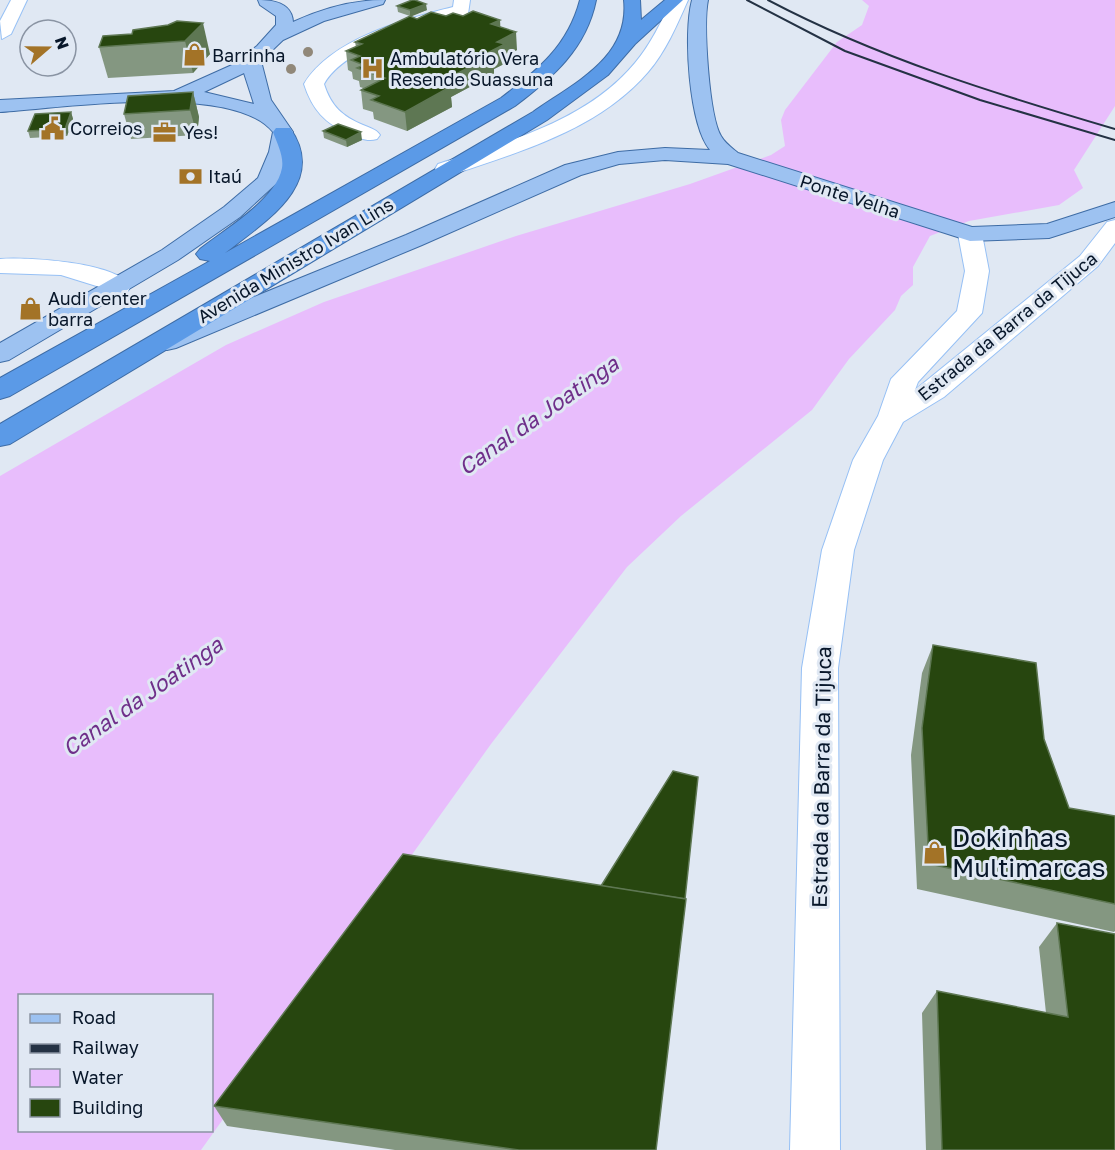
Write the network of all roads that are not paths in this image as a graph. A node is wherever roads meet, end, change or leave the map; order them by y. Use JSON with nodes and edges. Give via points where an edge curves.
{"nodes":[{"id":1,"x":18,"y":0,"type":"edge"},
{"id":2,"x":264,"y":0,"type":"edge"},
{"id":3,"x":462,"y":0,"type":"edge"},
{"id":4,"x":588,"y":0,"type":"edge"},
{"id":5,"x":632,"y":0,"type":"edge"},
{"id":6,"x":370,"y":2,"type":"edge"},
{"id":7,"x":676,"y":6,"type":"edge"},
{"id":8,"x":698,"y":7,"type":"edge"},
{"id":9,"x":2,"y":34,"type":"dead end"},
{"id":10,"x":278,"y":36,"type":"junction"},
{"id":11,"x":627,"y":42,"type":"junction"},
{"id":12,"x":252,"y":62,"type":"junction"},
{"id":13,"x":159,"y":96,"type":"junction"},
{"id":14,"x":0,"y":106,"type":"edge"},
{"id":15,"x":276,"y":124,"type":"junction"},
{"id":16,"x":370,"y":135,"type":"dead end"},
{"id":17,"x":736,"y":160,"type":"junction"},
{"id":18,"x":446,"y":170,"type":"junction"},
{"id":19,"x":1115,"y":209,"type":"edge"},
{"id":20,"x":1115,"y":227,"type":"edge"},
{"id":21,"x":964,"y":233,"type":"junction"},
{"id":22,"x":0,"y":266,"type":"edge"},
{"id":23,"x":119,"y":286,"type":"junction"},
{"id":24,"x":154,"y":302,"type":"junction"},
{"id":25,"x":0,"y":354,"type":"edge"},
{"id":26,"x":137,"y":354,"type":"junction"},
{"id":27,"x":0,"y":390,"type":"edge"},
{"id":28,"x":892,"y":416,"type":"junction"},
{"id":29,"x":0,"y":438,"type":"edge"},
{"id":30,"x":815,"y":1150,"type":"edge"}],
"edges":[{"from":1,"to":9,"type":"street"},
{"from":2,"to":6,"type":"main road","via":[[300,4]]},
{"from":2,"to":10,"type":"main road","via":[[284,14],[285,26]]},
{"from":3,"to":16,"type":"street","via":[[462,10],[417,24],[338,58],[321,72],[314,84],[325,111],[335,120]]},
{"from":4,"to":24,"type":"highway","name":"Avenida Ministro Ivan Lins","via":[[585,20],[553,69],[508,102]]},
{"from":5,"to":11,"type":"highway"},
{"from":6,"to":10,"type":"main road","via":[[318,17]]},
{"from":7,"to":8,"type":"street"},
{"from":7,"to":11,"type":"highway","name":"Avenida Ministro Ivan Lins"},
{"from":7,"to":18,"type":"street","via":[[638,74],[593,110],[544,135]]},
{"from":8,"to":17,"type":"main road","via":[[709,133]]},
{"from":10,"to":12,"type":"main road"},
{"from":11,"to":18,"type":"highway","name":"Avenida Ministro Ivan Lins","via":[[590,81],[540,116]]},
{"from":12,"to":13,"type":"main road","via":[[208,85]]},
{"from":12,"to":15,"type":"main road","via":[[256,85]]},
{"from":13,"to":14,"type":"main road"},
{"from":13,"to":15,"type":"main road","via":[[216,99]]},
{"from":15,"to":23,"type":"main road","via":[[275,167],[268,181],[232,212]]},
{"from":15,"to":24,"type":"highway","via":[[293,157],[292,171],[277,196]]},
{"from":17,"to":21,"type":"main road","name":"Ponte Velha"},
{"from":17,"to":26,"type":"main road","name":"Ponte Velha","via":[[689,154],[641,155],[600,162]]},
{"from":18,"to":26,"type":"highway","name":"Avenida Ministro Ivan Lins"},
{"from":19,"to":21,"type":"main road","name":"Estrada da Barra da Tijuca","via":[[1049,231]]},
{"from":20,"to":28,"type":"street","name":"Estrada da Barra da Tijuca","via":[[1089,261],[934,391]]},
{"from":21,"to":28,"type":"street","name":"Estrada da Barra da Tijuca","via":[[977,271],[969,313],[905,379]]},
{"from":22,"to":23,"type":"street","via":[[61,267]]},
{"from":23,"to":25,"type":"main road"},
{"from":24,"to":27,"type":"highway","name":"Avenida Ministro Ivan Lins"},
{"from":26,"to":29,"type":"highway","name":"Avenida Ministro Ivan Lins"},
{"from":28,"to":30,"type":"street","name":"Estrada da Barra da Tijuca","via":[[868,460],[838,550],[820,668]]}]}
